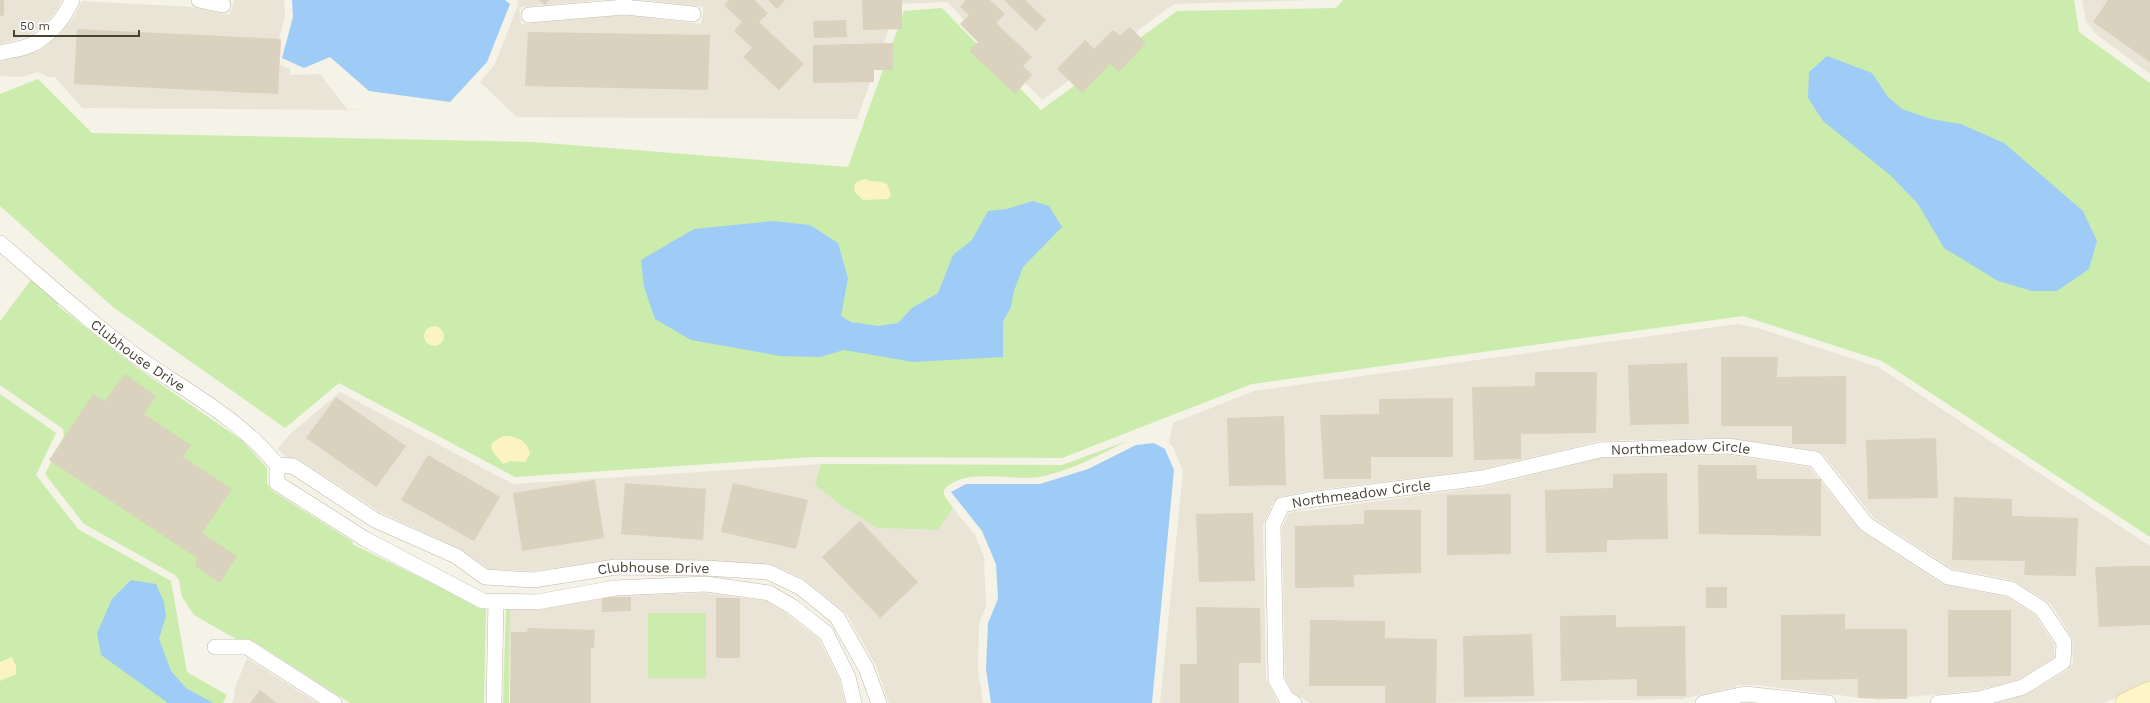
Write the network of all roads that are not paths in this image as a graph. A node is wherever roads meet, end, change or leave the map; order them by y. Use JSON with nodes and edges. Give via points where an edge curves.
{"nodes":[{"id":1,"x":72,"y":0,"type":"edge"},
{"id":2,"x":199,"y":0,"type":"edge"},
{"id":3,"x":624,"y":3,"type":"edge"},
{"id":4,"x":223,"y":5,"type":"dead end"},
{"id":5,"x":693,"y":14,"type":"dead end"},
{"id":6,"x":529,"y":15,"type":"dead end"},
{"id":7,"x":0,"y":53,"type":"edge"},
{"id":8,"x":0,"y":243,"type":"edge"},
{"id":9,"x":277,"y":465,"type":"junction"},
{"id":10,"x":375,"y":520,"type":"junction"},
{"id":11,"x":365,"y":539,"type":"junction"},
{"id":12,"x":496,"y":601,"type":"junction"},
{"id":13,"x":216,"y":647,"type":"dead end"},
{"id":14,"x":2150,"y":692,"type":"edge"},
{"id":15,"x":1746,"y":698,"type":"edge"},
{"id":16,"x":334,"y":703,"type":"edge"},
{"id":17,"x":494,"y":703,"type":"edge"},
{"id":18,"x":854,"y":703,"type":"edge"},
{"id":19,"x":879,"y":703,"type":"edge"},
{"id":20,"x":1294,"y":703,"type":"edge"},
{"id":21,"x":1704,"y":703,"type":"edge"},
{"id":22,"x":1828,"y":703,"type":"edge"},
{"id":23,"x":1938,"y":703,"type":"edge"},
{"id":24,"x":2126,"y":703,"type":"edge"}],
"edges":[{"from":1,"to":7,"type":"street","via":[[67,12],[52,30],[33,44]]},
{"from":2,"to":4,"type":"street"},
{"from":3,"to":5,"type":"street"},
{"from":3,"to":6,"type":"street"},
{"from":8,"to":9,"type":"street","name":"Clubhouse Drive","via":[[82,313],[143,360],[250,435]]},
{"from":9,"to":10,"type":"street","name":"Clubhouse Drive","via":[[293,466]]},
{"from":9,"to":11,"type":"street","name":"Clubhouse Drive","via":[[277,483]]},
{"from":10,"to":11,"type":"street"},
{"from":10,"to":19,"type":"street","name":"Clubhouse Drive","via":[[456,556],[485,577],[533,580],[616,567],[768,572],[800,587],[837,617],[866,668]]},
{"from":11,"to":12,"type":"street","name":"Clubhouse Drive","via":[[483,600]]},
{"from":12,"to":17,"type":"street"},
{"from":12,"to":18,"type":"street","name":"Clubhouse Drive","via":[[537,602],[615,588],[706,584],[769,593],[793,607],[826,633],[848,677]]},
{"from":13,"to":16,"type":"street","via":[[247,648]]},
{"from":14,"to":24,"type":"street"},
{"from":15,"to":21,"type":"street"},
{"from":15,"to":22,"type":"street"},
{"from":20,"to":23,"type":"street","name":"Northmeadow Circle","via":[[1286,698],[1276,680],[1273,525],[1282,505],[1482,478],[1600,450],[1728,446],[1815,459],[1866,524],[1948,577],[2011,589],[2042,608],[2064,642],[2063,662],[2022,688],[1979,699]]}]}
